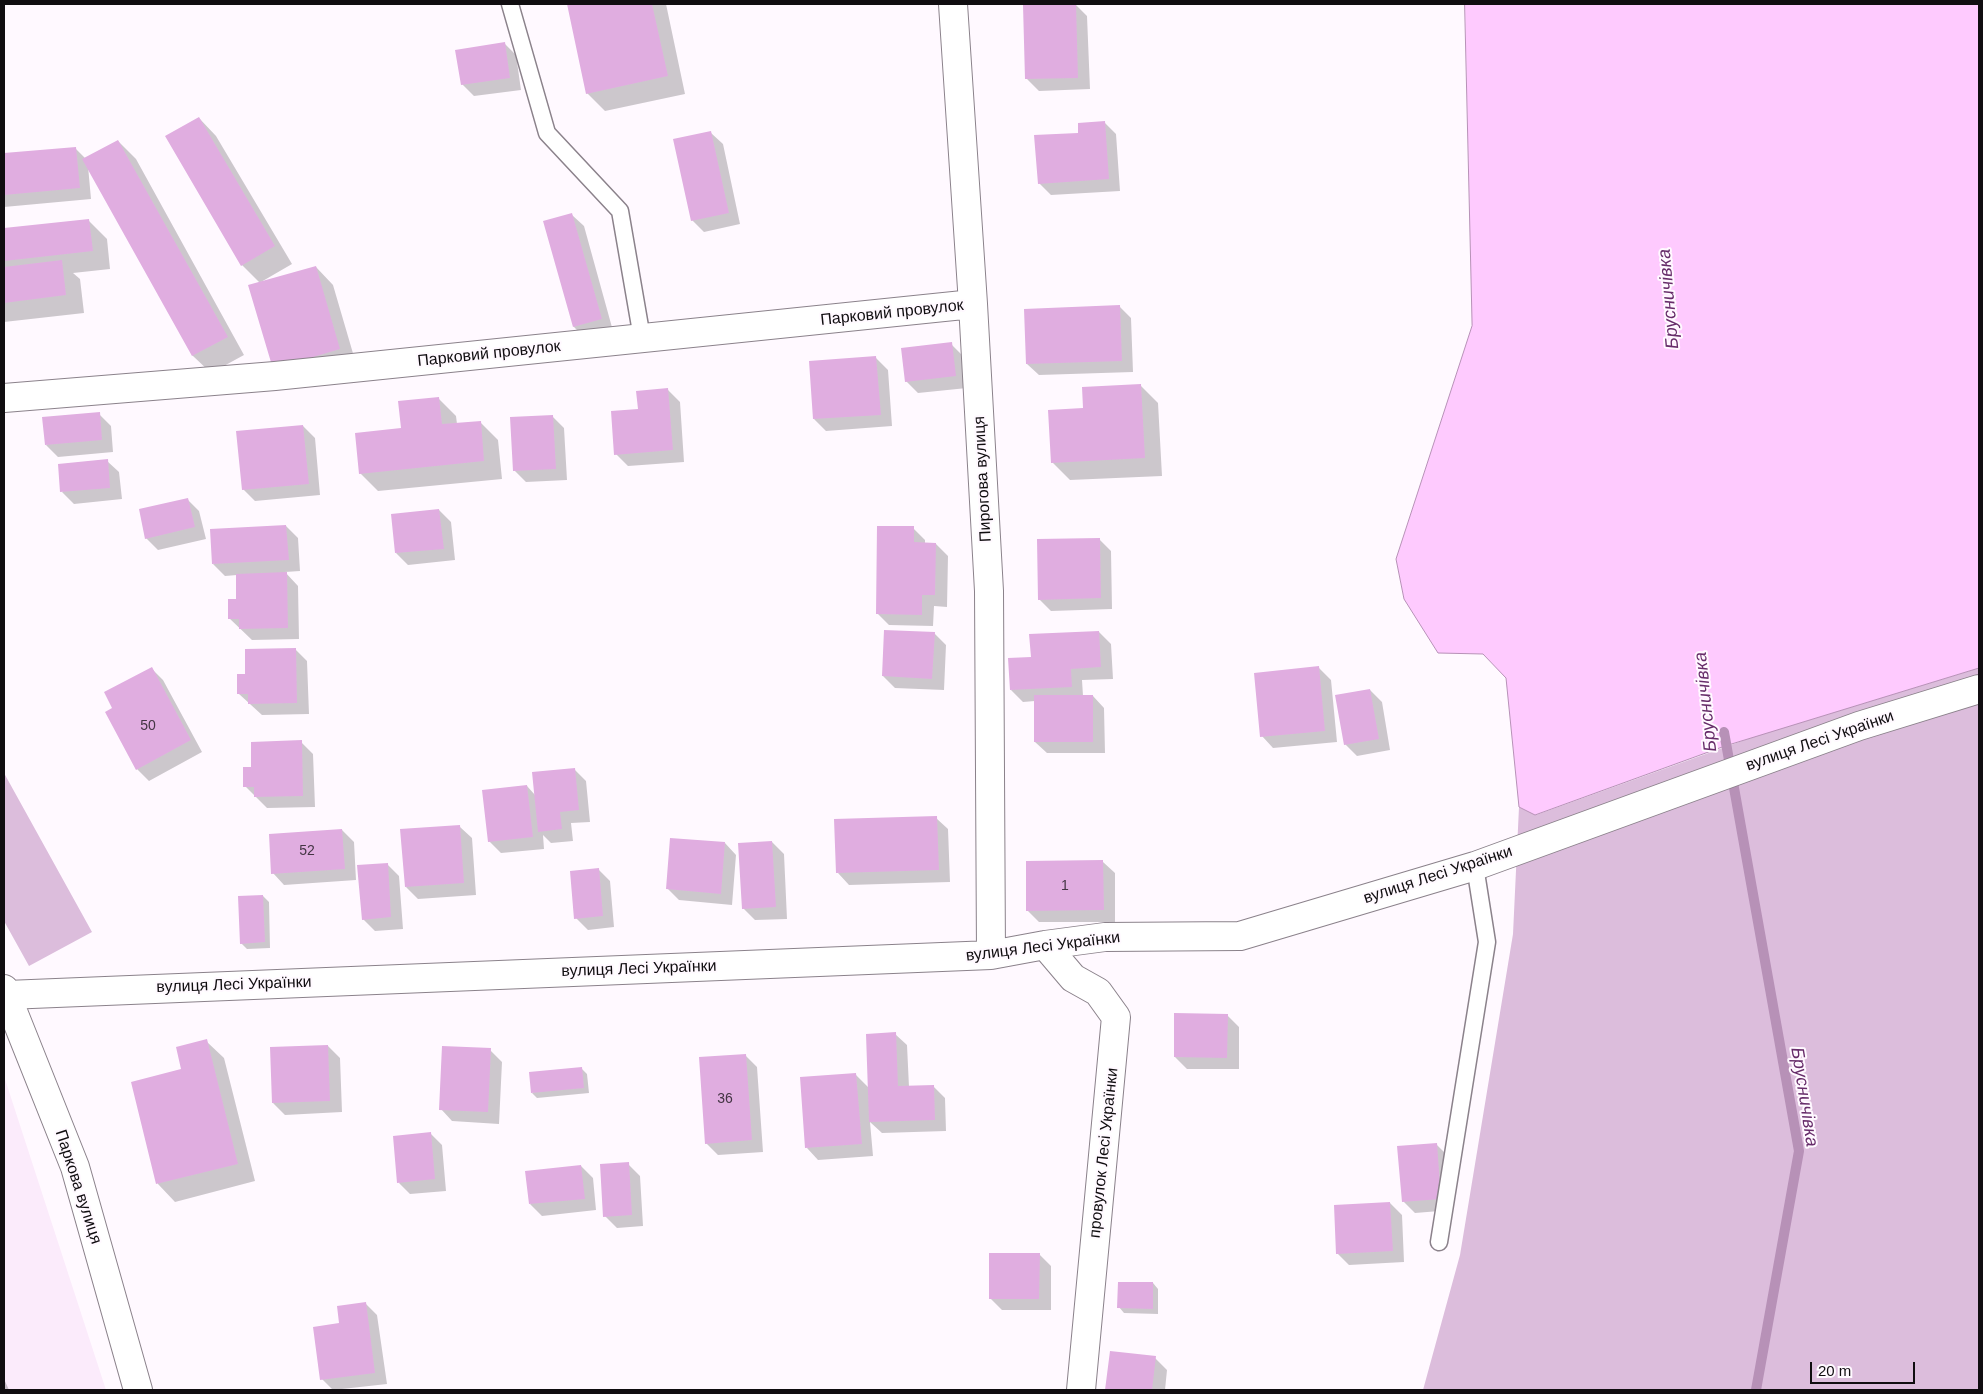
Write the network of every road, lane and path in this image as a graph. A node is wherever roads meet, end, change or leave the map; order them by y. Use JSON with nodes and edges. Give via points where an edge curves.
{"nodes":[{"id":1,"x":510,"y":4,"type":"edge"},
{"id":2,"x":953,"y":4,"type":"edge"},
{"id":3,"x":973,"y":304,"type":"junction"},
{"id":4,"x":642,"y":338,"type":"junction"},
{"id":5,"x":4,"y":398,"type":"edge"},
{"id":6,"x":1979,"y":689,"type":"edge"},
{"id":7,"x":1475,"y":866,"type":"junction"},
{"id":8,"x":1045,"y":946,"type":"junction"},
{"id":9,"x":991,"y":955,"type":"junction"},
{"id":10,"x":5,"y":992,"type":"edge"},
{"id":11,"x":1440,"y":1242,"type":"dead end"},
{"id":12,"x":138,"y":1390,"type":"edge"},
{"id":13,"x":1081,"y":1390,"type":"edge"}],
"edges":[{"from":1,"to":4,"type":"lane","via":[[547,133],[620,211]]},
{"from":2,"to":3,"type":"street","name":"Пирогова вулиця"},
{"from":3,"to":4,"type":"street","name":"Парковий провулок"},
{"from":3,"to":9,"type":"street","name":"Пирогова вулиця","via":[[989,590]]},
{"from":4,"to":5,"type":"street","name":"Парковий провулок","via":[[275,376]]},
{"from":6,"to":7,"type":"street","name":"вулиця Лесі Українки","via":[[1850,729]]},
{"from":7,"to":8,"type":"street","name":"вулиця Лесі Українки","via":[[1240,936],[1106,938]]},
{"from":7,"to":11,"type":"lane","via":[[1487,942]]},
{"from":8,"to":9,"type":"street","name":"вулиця Лесі Українки"},
{"from":8,"to":13,"type":"street","name":"провулок Лесі Українки","via":[[1073,978],[1098,992],[1116,1017]]},
{"from":9,"to":10,"type":"street","name":"вулиця Лесі Українки"},
{"from":10,"to":12,"type":"street","name":"Паркова вулиця","via":[[75,1167]]}]}
